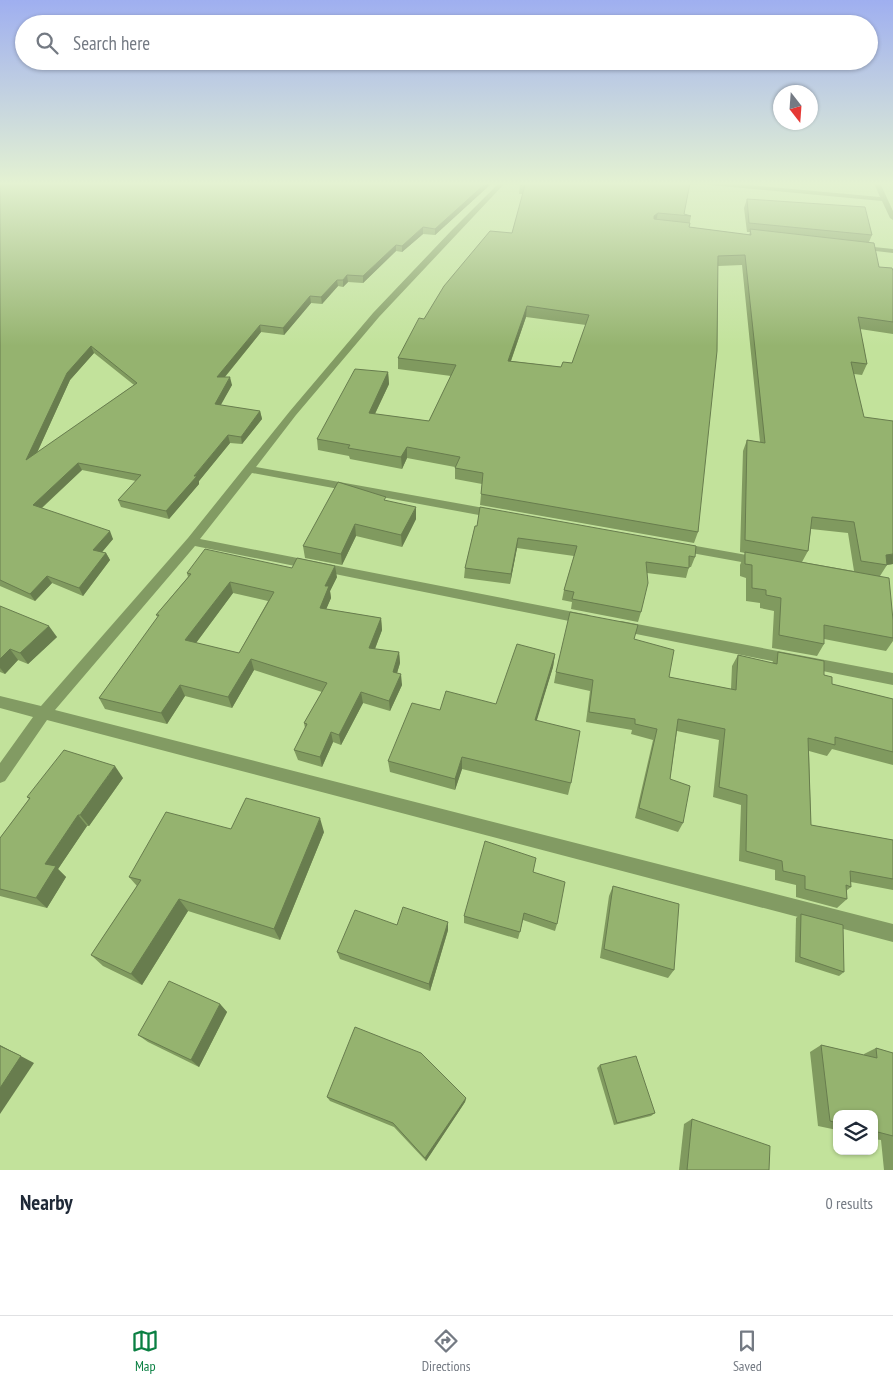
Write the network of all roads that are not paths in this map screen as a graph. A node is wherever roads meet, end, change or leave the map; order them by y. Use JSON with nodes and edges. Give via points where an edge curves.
{"nodes":[{"id":1,"x":448,"y":238,"type":"edge"},
{"id":2,"x":854,"y":247,"type":"edge"},
{"id":3,"x":893,"y":251,"type":"edge"},
{"id":4,"x":249,"y":469,"type":"junction"},
{"id":5,"x":503,"y":515,"type":"edge"},
{"id":6,"x":192,"y":541,"type":"junction"},
{"id":7,"x":668,"y":545,"type":"edge"},
{"id":8,"x":766,"y":563,"type":"edge"},
{"id":9,"x":593,"y":621,"type":"edge"},
{"id":10,"x":612,"y":625,"type":"edge"},
{"id":11,"x":893,"y":679,"type":"edge"},
{"id":12,"x":0,"y":702,"type":"edge"},
{"id":13,"x":44,"y":713,"type":"junction"},
{"id":14,"x":0,"y":776,"type":"edge"},
{"id":15,"x":893,"y":933,"type":"edge"}],
"edges":[{"from":1,"to":4,"type":"street","via":[[376,315]]},
{"from":2,"to":3,"type":"street"},
{"from":4,"to":5,"type":"street"},
{"from":4,"to":6,"type":"street"},
{"from":6,"to":9,"type":"street"},
{"from":6,"to":13,"type":"street"},
{"from":7,"to":8,"type":"street"},
{"from":10,"to":11,"type":"street"},
{"from":12,"to":13,"type":"street"},
{"from":13,"to":14,"type":"street"},
{"from":13,"to":15,"type":"street"}]}
